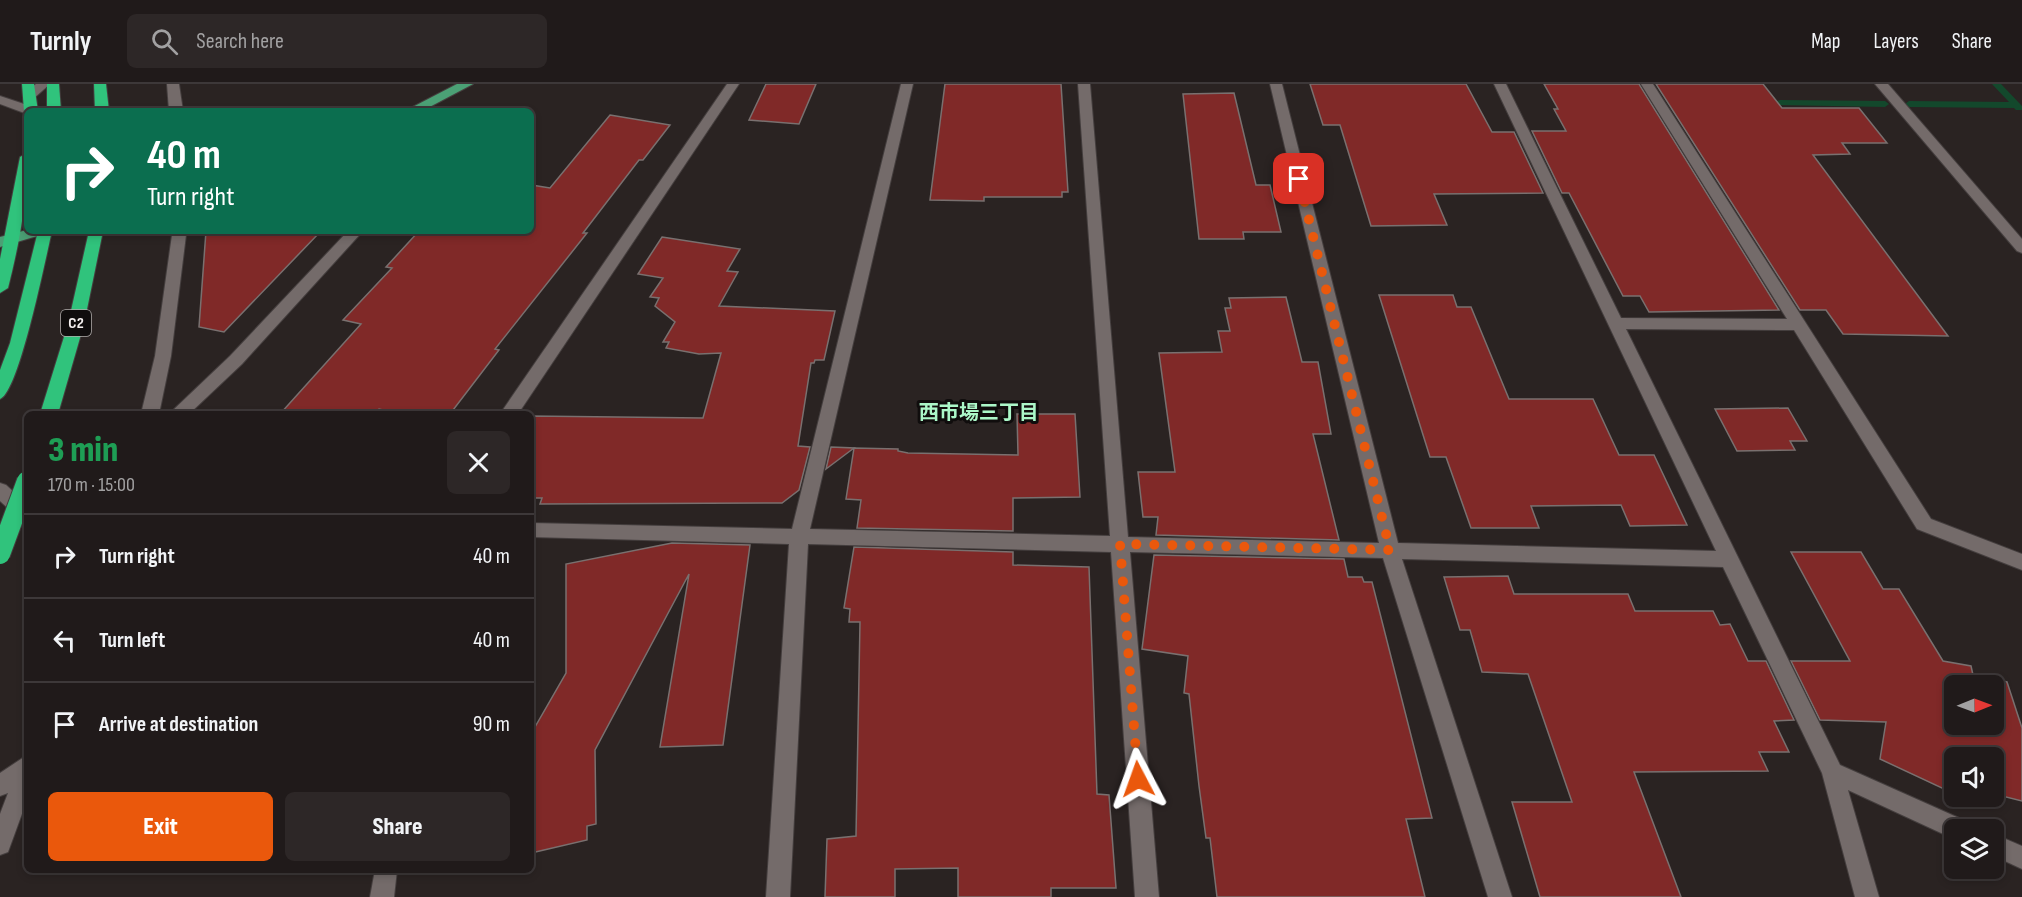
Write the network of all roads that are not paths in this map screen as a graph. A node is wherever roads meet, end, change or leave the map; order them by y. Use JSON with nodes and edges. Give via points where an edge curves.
{"nodes":[{"id":1,"x":44,"y":84,"type":"edge"},
{"id":2,"x":53,"y":84,"type":"edge"},
{"id":3,"x":100,"y":84,"type":"edge"},
{"id":4,"x":173,"y":84,"type":"edge"},
{"id":5,"x":467,"y":84,"type":"edge"},
{"id":6,"x":733,"y":84,"type":"edge"},
{"id":7,"x":907,"y":84,"type":"edge"},
{"id":8,"x":1084,"y":84,"type":"edge"},
{"id":9,"x":1276,"y":84,"type":"edge"},
{"id":10,"x":1500,"y":84,"type":"edge"},
{"id":11,"x":1647,"y":84,"type":"edge"},
{"id":12,"x":1881,"y":84,"type":"edge"},
{"id":13,"x":29,"y":89,"type":"edge"},
{"id":14,"x":0,"y":100,"type":"edge"},
{"id":15,"x":31,"y":108,"type":"edge"},
{"id":16,"x":54,"y":108,"type":"edge"},
{"id":17,"x":102,"y":108,"type":"edge"},
{"id":18,"x":176,"y":108,"type":"edge"},
{"id":19,"x":420,"y":108,"type":"edge"},
{"id":20,"x":24,"y":109,"type":"edge"},
{"id":21,"x":24,"y":169,"type":"edge"},
{"id":22,"x":28,"y":234,"type":"edge"},
{"id":23,"x":44,"y":234,"type":"edge"},
{"id":24,"x":95,"y":234,"type":"edge"},
{"id":25,"x":353,"y":234,"type":"edge"},
{"id":26,"x":179,"y":235,"type":"dead end"},
{"id":27,"x":7,"y":240,"type":"edge"},
{"id":28,"x":2022,"y":248,"type":"edge"},
{"id":29,"x":0,"y":288,"type":"edge"},
{"id":30,"x":1616,"y":323,"type":"junction"},
{"id":31,"x":1799,"y":325,"type":"junction"},
{"id":32,"x":0,"y":393,"type":"edge"},
{"id":33,"x":50,"y":411,"type":"edge"},
{"id":34,"x":151,"y":411,"type":"edge"},
{"id":35,"x":181,"y":411,"type":"edge"},
{"id":36,"x":511,"y":411,"type":"edge"},
{"id":37,"x":24,"y":489,"type":"edge"},
{"id":38,"x":0,"y":490,"type":"edge"},
{"id":39,"x":24,"y":512,"type":"edge"},
{"id":40,"x":534,"y":530,"type":"edge"},
{"id":41,"x":799,"y":537,"type":"junction"},
{"id":42,"x":1120,"y":544,"type":"junction"},
{"id":43,"x":1390,"y":550,"type":"junction"},
{"id":44,"x":0,"y":554,"type":"edge"},
{"id":45,"x":1729,"y":559,"type":"junction"},
{"id":46,"x":2022,"y":562,"type":"edge"},
{"id":47,"x":24,"y":770,"type":"edge"},
{"id":48,"x":1832,"y":772,"type":"junction"},
{"id":49,"x":24,"y":776,"type":"edge"},
{"id":50,"x":0,"y":786,"type":"edge"},
{"id":51,"x":1944,"y":823,"type":"edge"},
{"id":52,"x":0,"y":844,"type":"edge"},
{"id":53,"x":2004,"y":850,"type":"edge"},
{"id":54,"x":2022,"y":858,"type":"edge"},
{"id":55,"x":386,"y":873,"type":"edge"},
{"id":56,"x":382,"y":897,"type":"edge"},
{"id":57,"x":778,"y":897,"type":"edge"},
{"id":58,"x":1148,"y":897,"type":"edge"},
{"id":59,"x":1500,"y":897,"type":"edge"},
{"id":60,"x":1868,"y":897,"type":"edge"}],
"edges":[{"from":1,"to":13,"type":"street"},
{"from":2,"to":16,"type":"highway"},
{"from":3,"to":17,"type":"highway"},
{"from":4,"to":18,"type":"street"},
{"from":5,"to":19,"type":"main road"},
{"from":6,"to":36,"type":"street"},
{"from":7,"to":41,"type":"street"},
{"from":8,"to":42,"type":"street"},
{"from":9,"to":43,"type":"street"},
{"from":10,"to":30,"type":"street"},
{"from":11,"to":31,"type":"street"},
{"from":12,"to":28,"type":"street"},
{"from":13,"to":15,"type":"highway"},
{"from":14,"to":20,"type":"street"},
{"from":21,"to":27,"type":"highway"},
{"from":22,"to":27,"type":"main road"},
{"from":23,"to":32,"type":"highway","via":[[18,343]]},
{"from":24,"to":33,"type":"highway","number":"C2","via":[[76,324]]},
{"from":25,"to":35,"type":"street","via":[[236,360]]},
{"from":26,"to":34,"type":"street","via":[[163,356]]},
{"from":27,"to":29,"type":"highway"},
{"from":30,"to":31,"type":"street"},
{"from":30,"to":45,"type":"street"},
{"from":31,"to":46,"type":"street","via":[[1924,524]]},
{"from":37,"to":44,"type":"highway","bridge":true},
{"from":38,"to":39,"type":"street"},
{"from":40,"to":41,"type":"street"},
{"from":41,"to":42,"type":"street"},
{"from":41,"to":57,"type":"street"},
{"from":42,"to":43,"type":"street"},
{"from":42,"to":58,"type":"street"},
{"from":43,"to":45,"type":"street"},
{"from":43,"to":59,"type":"street"},
{"from":45,"to":48,"type":"street"},
{"from":47,"to":50,"type":"street"},
{"from":48,"to":51,"type":"street"},
{"from":48,"to":60,"type":"street"},
{"from":49,"to":52,"type":"street"},
{"from":53,"to":54,"type":"street"},
{"from":55,"to":56,"type":"street"}]}
